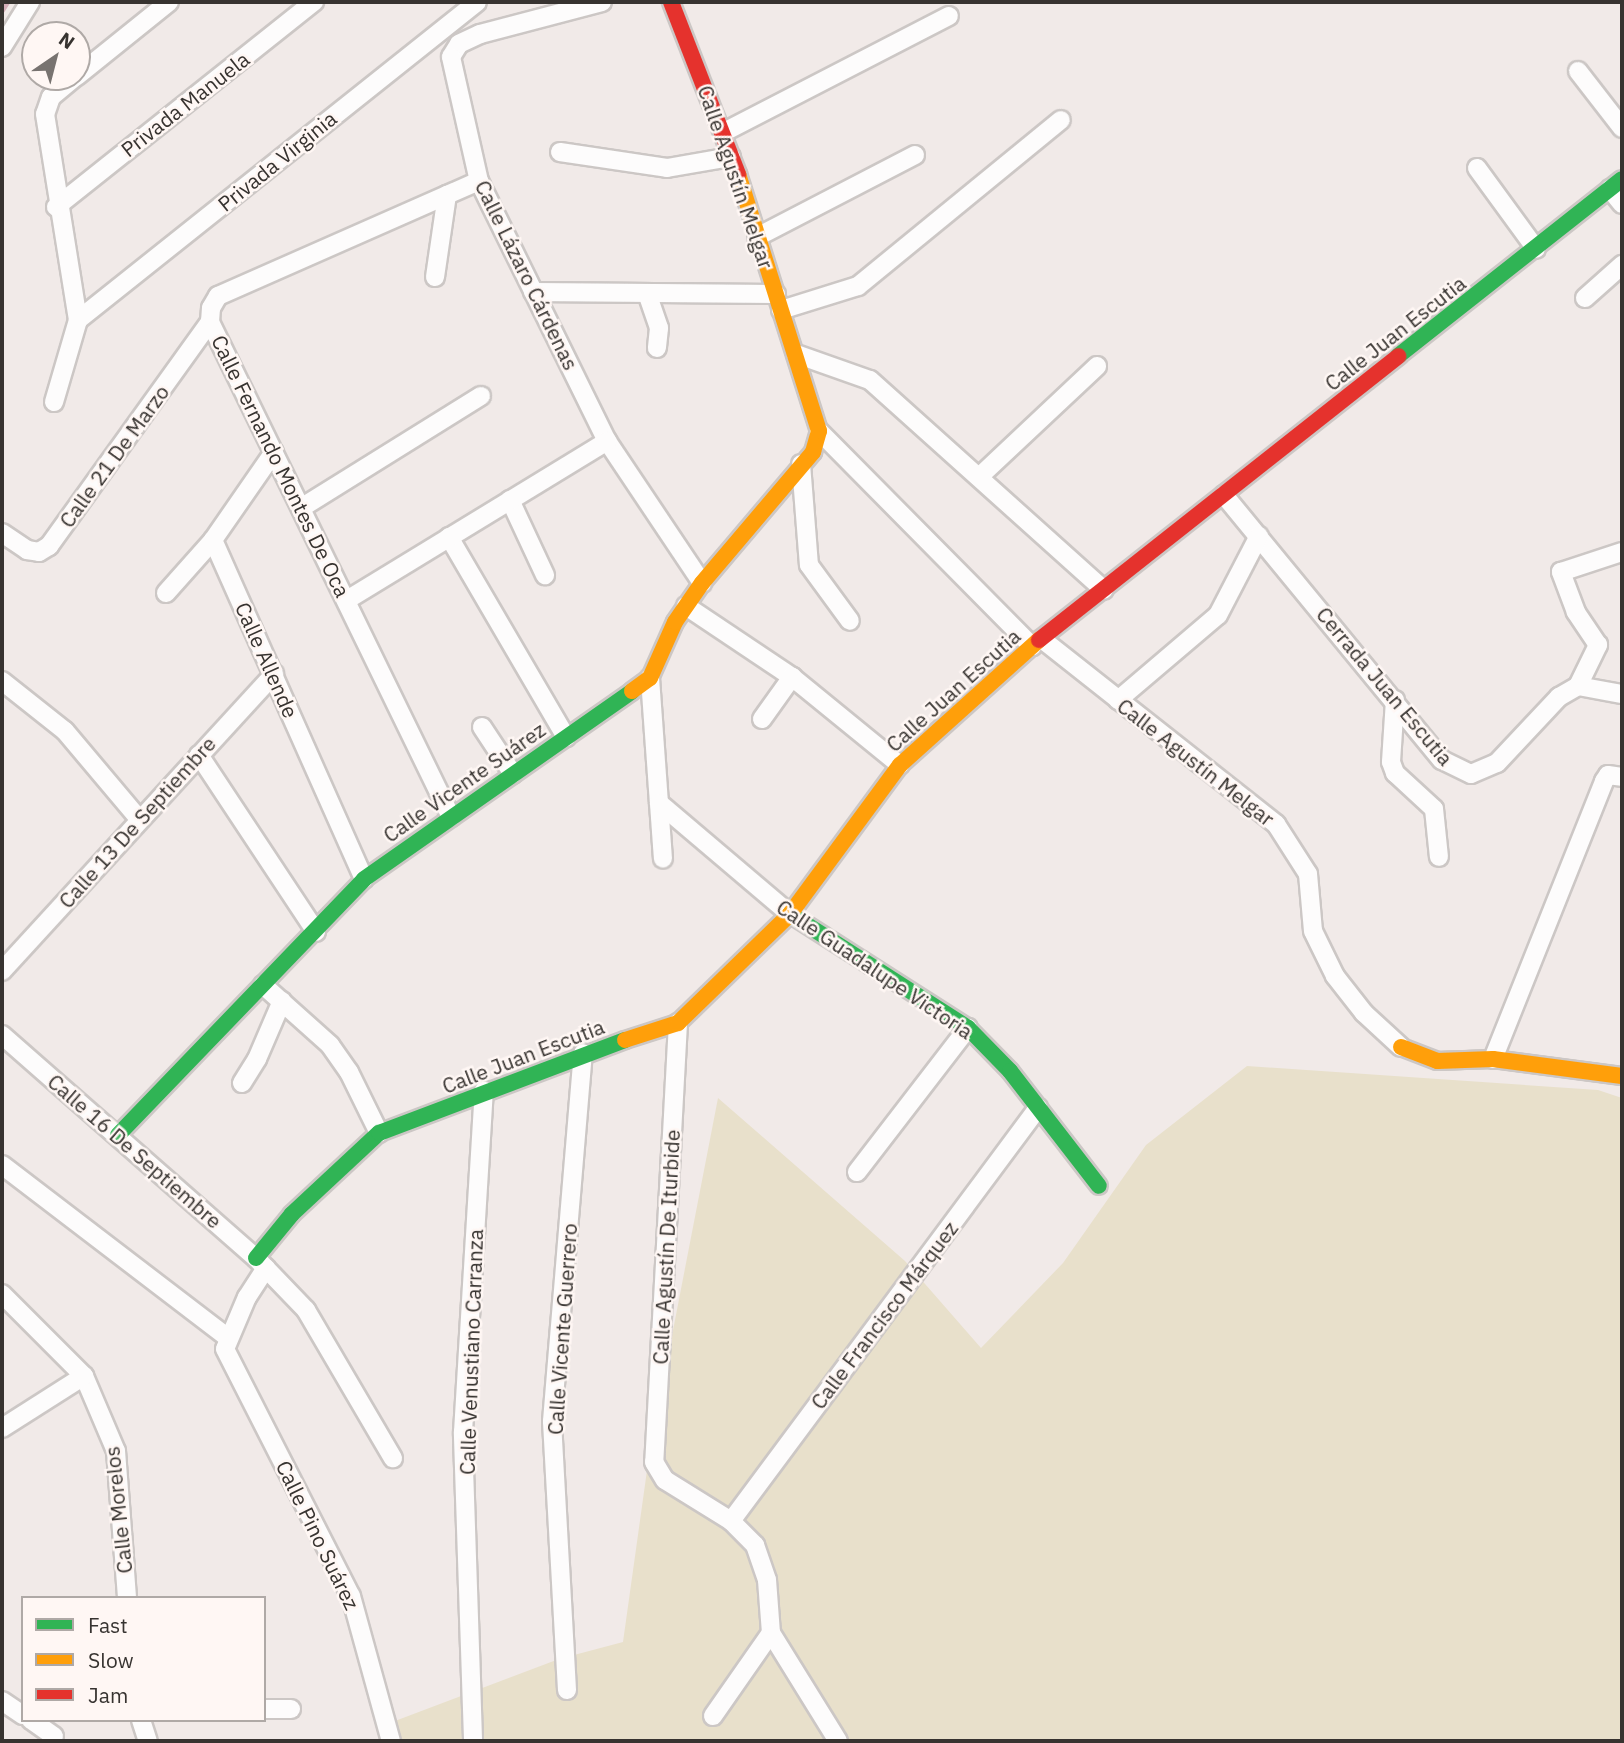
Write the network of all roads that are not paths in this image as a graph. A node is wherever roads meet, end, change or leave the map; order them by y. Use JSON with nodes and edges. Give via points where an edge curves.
{"nodes":[{"id":1,"x":30,"y":2,"type":"edge"},
{"id":2,"x":169,"y":2,"type":"edge"},
{"id":3,"x":314,"y":2,"type":"edge"},
{"id":4,"x":477,"y":2,"type":"edge"},
{"id":5,"x":602,"y":2,"type":"edge"},
{"id":6,"x":671,"y":2,"type":"edge"},
{"id":7,"x":949,"y":16,"type":"dead end"},
{"id":8,"x":2,"y":47,"type":"edge"},
{"id":9,"x":91,"y":64,"type":"edge"},
{"id":10,"x":1578,"y":71,"type":"dead end"},
{"id":11,"x":60,"y":91,"type":"edge"},
{"id":12,"x":1061,"y":120,"type":"dead end"},
{"id":13,"x":1622,"y":128,"type":"edge"},
{"id":14,"x":724,"y":132,"type":"junction"},
{"id":15,"x":560,"y":152,"type":"dead end"},
{"id":16,"x":915,"y":155,"type":"dead end"},
{"id":17,"x":732,"y":157,"type":"junction"},
{"id":18,"x":1478,"y":168,"type":"dead end"},
{"id":19,"x":479,"y":181,"type":"junction"},
{"id":20,"x":1616,"y":184,"type":"edge"},
{"id":21,"x":447,"y":195,"type":"junction"},
{"id":22,"x":1622,"y":204,"type":"edge"},
{"id":23,"x":56,"y":206,"type":"junction"},
{"id":24,"x":757,"y":237,"type":"junction"},
{"id":25,"x":1536,"y":249,"type":"junction"},
{"id":26,"x":1622,"y":265,"type":"edge"},
{"id":27,"x":435,"y":277,"type":"dead end"},
{"id":28,"x":533,"y":292,"type":"junction"},
{"id":29,"x":647,"y":293,"type":"junction"},
{"id":30,"x":1585,"y":298,"type":"dead end"},
{"id":31,"x":778,"y":302,"type":"junction"},
{"id":32,"x":78,"y":320,"type":"junction"},
{"id":33,"x":210,"y":322,"type":"junction"},
{"id":34,"x":657,"y":348,"type":"dead end"},
{"id":35,"x":796,"y":354,"type":"junction"},
{"id":36,"x":1097,"y":366,"type":"dead end"},
{"id":37,"x":481,"y":396,"type":"dead end"},
{"id":38,"x":54,"y":401,"type":"dead end"},
{"id":39,"x":819,"y":431,"type":"junction"},
{"id":40,"x":607,"y":441,"type":"junction"},
{"id":41,"x":274,"y":452,"type":"junction"},
{"id":42,"x":807,"y":458,"type":"junction"},
{"id":43,"x":979,"y":477,"type":"junction"},
{"id":44,"x":1224,"y":495,"type":"junction"},
{"id":45,"x":510,"y":499,"type":"junction"},
{"id":46,"x":302,"y":508,"type":"junction"},
{"id":47,"x":2,"y":533,"type":"edge"},
{"id":48,"x":1259,"y":536,"type":"junction"},
{"id":49,"x":449,"y":537,"type":"junction"},
{"id":50,"x":213,"y":540,"type":"junction"},
{"id":51,"x":1622,"y":552,"type":"edge"},
{"id":52,"x":545,"y":575,"type":"dead end"},
{"id":53,"x":702,"y":583,"type":"junction"},
{"id":54,"x":1104,"y":590,"type":"junction"},
{"id":55,"x":166,"y":593,"type":"dead end"},
{"id":56,"x":347,"y":600,"type":"junction"},
{"id":57,"x":686,"y":606,"type":"junction"},
{"id":58,"x":850,"y":621,"type":"dead end"},
{"id":59,"x":1037,"y":643,"type":"junction"},
{"id":60,"x":274,"y":674,"type":"junction"},
{"id":61,"x":792,"y":677,"type":"junction"},
{"id":62,"x":650,"y":678,"type":"junction"},
{"id":63,"x":2,"y":681,"type":"edge"},
{"id":64,"x":1578,"y":686,"type":"junction"},
{"id":65,"x":1622,"y":694,"type":"edge"},
{"id":66,"x":1118,"y":700,"type":"junction"},
{"id":67,"x":1395,"y":701,"type":"junction"},
{"id":68,"x":762,"y":719,"type":"dead end"},
{"id":69,"x":482,"y":727,"type":"dead end"},
{"id":70,"x":566,"y":737,"type":"junction"},
{"id":71,"x":199,"y":755,"type":"junction"},
{"id":72,"x":900,"y":765,"type":"junction"},
{"id":73,"x":513,"y":774,"type":"junction"},
{"id":74,"x":1622,"y":777,"type":"edge"},
{"id":75,"x":659,"y":803,"type":"junction"},
{"id":76,"x":451,"y":817,"type":"junction"},
{"id":77,"x":139,"y":820,"type":"junction"},
{"id":78,"x":1439,"y":856,"type":"dead end"},
{"id":79,"x":663,"y":859,"type":"dead end"},
{"id":80,"x":364,"y":879,"type":"junction"},
{"id":81,"x":790,"y":914,"type":"junction"},
{"id":82,"x":316,"y":932,"type":"junction"},
{"id":83,"x":2,"y":971,"type":"edge"},
{"id":84,"x":263,"y":985,"type":"junction"},
{"id":85,"x":282,"y":1001,"type":"junction"},
{"id":86,"x":678,"y":1023,"type":"junction"},
{"id":87,"x":968,"y":1028,"type":"junction"},
{"id":88,"x":2,"y":1035,"type":"edge"},
{"id":89,"x":1401,"y":1047,"type":"joint"},
{"id":90,"x":583,"y":1053,"type":"junction"},
{"id":91,"x":1493,"y":1059,"type":"junction"},
{"id":92,"x":1622,"y":1076,"type":"edge"},
{"id":93,"x":242,"y":1083,"type":"dead end"},
{"id":94,"x":484,"y":1091,"type":"junction"},
{"id":95,"x":1038,"y":1108,"type":"junction"},
{"id":96,"x":379,"y":1133,"type":"junction"},
{"id":97,"x":118,"y":1135,"type":"junction"},
{"id":98,"x":2,"y":1165,"type":"edge"},
{"id":99,"x":857,"y":1172,"type":"dead end"},
{"id":100,"x":1099,"y":1186,"type":"dead end"},
{"id":101,"x":261,"y":1263,"type":"junction"},
{"id":102,"x":2,"y":1294,"type":"edge"},
{"id":103,"x":228,"y":1338,"type":"junction"},
{"id":104,"x":84,"y":1376,"type":"junction"},
{"id":105,"x":2,"y":1428,"type":"edge"},
{"id":106,"x":393,"y":1458,"type":"dead end"},
{"id":107,"x":731,"y":1521,"type":"junction"},
{"id":108,"x":127,"y":1596,"type":"edge"},
{"id":109,"x":771,"y":1633,"type":"junction"},
{"id":110,"x":567,"y":1689,"type":"dead end"},
{"id":111,"x":2,"y":1701,"type":"edge"},
{"id":112,"x":266,"y":1709,"type":"edge"},
{"id":113,"x":291,"y":1709,"type":"dead end"},
{"id":114,"x":21,"y":1714,"type":"edge"},
{"id":115,"x":713,"y":1716,"type":"dead end"},
{"id":116,"x":34,"y":1722,"type":"edge"},
{"id":117,"x":142,"y":1722,"type":"edge"},
{"id":118,"x":54,"y":1736,"type":"dead end"},
{"id":119,"x":473,"y":1739,"type":"dead end"},
{"id":120,"x":148,"y":1741,"type":"edge"},
{"id":121,"x":391,"y":1741,"type":"edge"},
{"id":122,"x":838,"y":1741,"type":"edge"}],
"edges":[{"from":1,"to":8,"type":"street"},
{"from":2,"to":9,"type":"street"},
{"from":3,"to":23,"type":"street","name":"Privada Manuela"},
{"from":4,"to":32,"type":"street","name":"Privada Virginia"},
{"from":5,"to":19,"type":"street","name":"Calle Lázaro Cárdenas","via":[[480,34],[459,44],[451,57]]},
{"from":6,"to":14,"type":"street","name":"Calle Agustín Melgar"},
{"from":7,"to":14,"type":"street"},
{"from":10,"to":13,"type":"street"},
{"from":11,"to":23,"type":"street","via":[[45,105]]},
{"from":12,"to":31,"type":"street","via":[[859,286]]},
{"from":14,"to":17,"type":"street","name":"Calle Agustín Melgar"},
{"from":15,"to":17,"type":"street","via":[[667,168]]},
{"from":16,"to":24,"type":"street"},
{"from":17,"to":24,"type":"street","name":"Calle Agustín Melgar"},
{"from":18,"to":25,"type":"street"},
{"from":19,"to":21,"type":"street","name":"Calle Fernando Montes De Oca"},
{"from":19,"to":28,"type":"street","name":"Calle Lázaro Cárdenas"},
{"from":20,"to":22,"type":"street"},
{"from":20,"to":25,"type":"street","name":"Calle Juan Escutia"},
{"from":21,"to":27,"type":"street"},
{"from":21,"to":33,"type":"street","name":"Calle Fernando Montes De Oca","via":[[218,296]]},
{"from":23,"to":32,"type":"street"},
{"from":24,"to":31,"type":"street","name":"Calle Agustín Melgar"},
{"from":25,"to":44,"type":"street","name":"Calle Juan Escutia"},
{"from":26,"to":30,"type":"street"},
{"from":28,"to":29,"type":"street"},
{"from":28,"to":40,"type":"street","name":"Calle Lázaro Cárdenas"},
{"from":29,"to":31,"type":"street"},
{"from":29,"to":34,"type":"street","via":[[659,328]]},
{"from":31,"to":35,"type":"street","name":"Calle Agustín Melgar"},
{"from":32,"to":38,"type":"street"},
{"from":33,"to":41,"type":"street","name":"Calle Fernando Montes De Oca"},
{"from":33,"to":47,"type":"street","name":"Calle 21 De Marzo","via":[[49,546],[39,552],[27,550]]},
{"from":35,"to":39,"type":"street","name":"Calle Agustín Melgar"},
{"from":35,"to":43,"type":"street","via":[[870,380]]},
{"from":36,"to":43,"type":"street"},
{"from":37,"to":46,"type":"street"},
{"from":39,"to":42,"type":"street"},
{"from":39,"to":59,"type":"street","name":"Calle Agustín Melgar"},
{"from":40,"to":45,"type":"street"},
{"from":40,"to":53,"type":"street","name":"Calle Lázaro Cárdenas"},
{"from":41,"to":46,"type":"street","name":"Calle Fernando Montes De Oca"},
{"from":41,"to":50,"type":"street"},
{"from":42,"to":53,"type":"street","name":"Calle Vicente Suárez"},
{"from":42,"to":58,"type":"street","via":[[809,565]]},
{"from":43,"to":54,"type":"street"},
{"from":44,"to":48,"type":"street","name":"Cerrada Juan Escutia"},
{"from":44,"to":54,"type":"street","name":"Calle Juan Escutia"},
{"from":45,"to":49,"type":"street"},
{"from":45,"to":52,"type":"street"},
{"from":46,"to":56,"type":"street","name":"Calle Fernando Montes De Oca"},
{"from":48,"to":66,"type":"street","via":[[1218,615]]},
{"from":48,"to":67,"type":"street","name":"Cerrada Juan Escutia"},
{"from":49,"to":56,"type":"street"},
{"from":49,"to":70,"type":"street"},
{"from":50,"to":55,"type":"street"},
{"from":50,"to":60,"type":"street","name":"Calle Allende"},
{"from":51,"to":64,"type":"street","name":"Cerrada Juan Escutia","via":[[1561,572],[1576,612],[1598,645]]},
{"from":53,"to":57,"type":"street","name":"Calle Vicente Suárez"},
{"from":54,"to":59,"type":"street","name":"Calle Juan Escutia"},
{"from":56,"to":76,"type":"street","name":"Calle Fernando Montes De Oca"},
{"from":57,"to":61,"type":"street"},
{"from":57,"to":62,"type":"street","name":"Calle Vicente Suárez"},
{"from":59,"to":66,"type":"street","name":"Calle Agustín Melgar"},
{"from":59,"to":72,"type":"street","name":"Calle Juan Escutia"},
{"from":60,"to":71,"type":"street","name":"Calle 13 De Septiembre"},
{"from":60,"to":80,"type":"street","name":"Calle Allende"},
{"from":61,"to":68,"type":"street"},
{"from":61,"to":72,"type":"street"},
{"from":62,"to":70,"type":"street","name":"Calle Vicente Suárez"},
{"from":62,"to":75,"type":"street"},
{"from":63,"to":77,"type":"street","via":[[65,730]]},
{"from":64,"to":65,"type":"street"},
{"from":64,"to":67,"type":"street","name":"Cerrada Juan Escutia","via":[[1559,697],[1497,764],[1471,774],[1442,760]]},
{"from":66,"to":89,"type":"street","name":"Calle Agustín Melgar","via":[[1276,824],[1308,874],[1313,931],[1335,976],[1364,1013]]},
{"from":67,"to":78,"type":"street","via":[[1391,762],[1395,773],[1434,809]]},
{"from":69,"to":73,"type":"street"},
{"from":70,"to":73,"type":"street","name":"Calle Vicente Suárez"},
{"from":71,"to":77,"type":"street","name":"Calle 13 De Septiembre"},
{"from":71,"to":82,"type":"street"},
{"from":72,"to":81,"type":"street","name":"Calle Juan Escutia"},
{"from":73,"to":76,"type":"street","name":"Calle Vicente Suárez"},
{"from":74,"to":91,"type":"street","via":[[1608,775],[1604,781]]},
{"from":75,"to":79,"type":"street"},
{"from":75,"to":81,"type":"street","name":"Calle Guadalupe Victoria"},
{"from":76,"to":80,"type":"street","name":"Calle Vicente Suárez"},
{"from":77,"to":83,"type":"street","name":"Calle 13 De Septiembre"},
{"from":80,"to":82,"type":"street","name":"Calle Vicente Suárez"},
{"from":81,"to":86,"type":"street","name":"Calle Juan Escutia"},
{"from":81,"to":87,"type":"street","name":"Calle Guadalupe Victoria"},
{"from":82,"to":84,"type":"street","name":"Calle Vicente Suárez"},
{"from":84,"to":85,"type":"street"},
{"from":84,"to":97,"type":"street","name":"Calle Vicente Suárez"},
{"from":85,"to":93,"type":"street"},
{"from":85,"to":96,"type":"street","via":[[336,1054]]},
{"from":86,"to":90,"type":"street","name":"Calle Juan Escutia"},
{"from":86,"to":107,"type":"street","name":"Calle Agustín De Iturbide","via":[[657,1472]]},
{"from":87,"to":95,"type":"street","name":"Calle Guadalupe Victoria"},
{"from":87,"to":99,"type":"street"},
{"from":88,"to":97,"type":"street","name":"Calle 16 De Septiembre"},
{"from":89,"to":91,"type":"street","via":[[1437,1061]]},
{"from":90,"to":94,"type":"street","name":"Calle Juan Escutia"},
{"from":90,"to":110,"type":"street","name":"Calle Vicente Guerrero","via":[[552,1421]]},
{"from":91,"to":92,"type":"street"},
{"from":94,"to":96,"type":"street","name":"Calle Juan Escutia"},
{"from":94,"to":119,"type":"street","name":"Calle Venustiano Carranza","via":[[463,1432]]},
{"from":95,"to":100,"type":"street","name":"Calle Guadalupe Victoria"},
{"from":95,"to":107,"type":"street","name":"Calle Francisco Márquez"},
{"from":96,"to":101,"type":"street","name":"Calle Juan Escutia","via":[[292,1214]]},
{"from":97,"to":101,"type":"street","name":"Calle 16 De Septiembre"},
{"from":98,"to":103,"type":"street"},
{"from":101,"to":103,"type":"street"},
{"from":101,"to":106,"type":"street","name":"Calle 16 De Septiembre","via":[[306,1310]]},
{"from":102,"to":104,"type":"street","name":"Calle Morelos"},
{"from":103,"to":121,"type":"street","name":"Calle Pino Suárez","via":[[226,1354],[351,1596]]},
{"from":104,"to":105,"type":"street"},
{"from":104,"to":108,"type":"street","name":"Calle Morelos","via":[[116,1451]]},
{"from":107,"to":109,"type":"street","via":[[755,1545],[762,1564]]},
{"from":109,"to":115,"type":"street"},
{"from":109,"to":122,"type":"street"},
{"from":111,"to":114,"type":"street"},
{"from":112,"to":113,"type":"street"},
{"from":116,"to":118,"type":"street"},
{"from":117,"to":120,"type":"street"}]}
